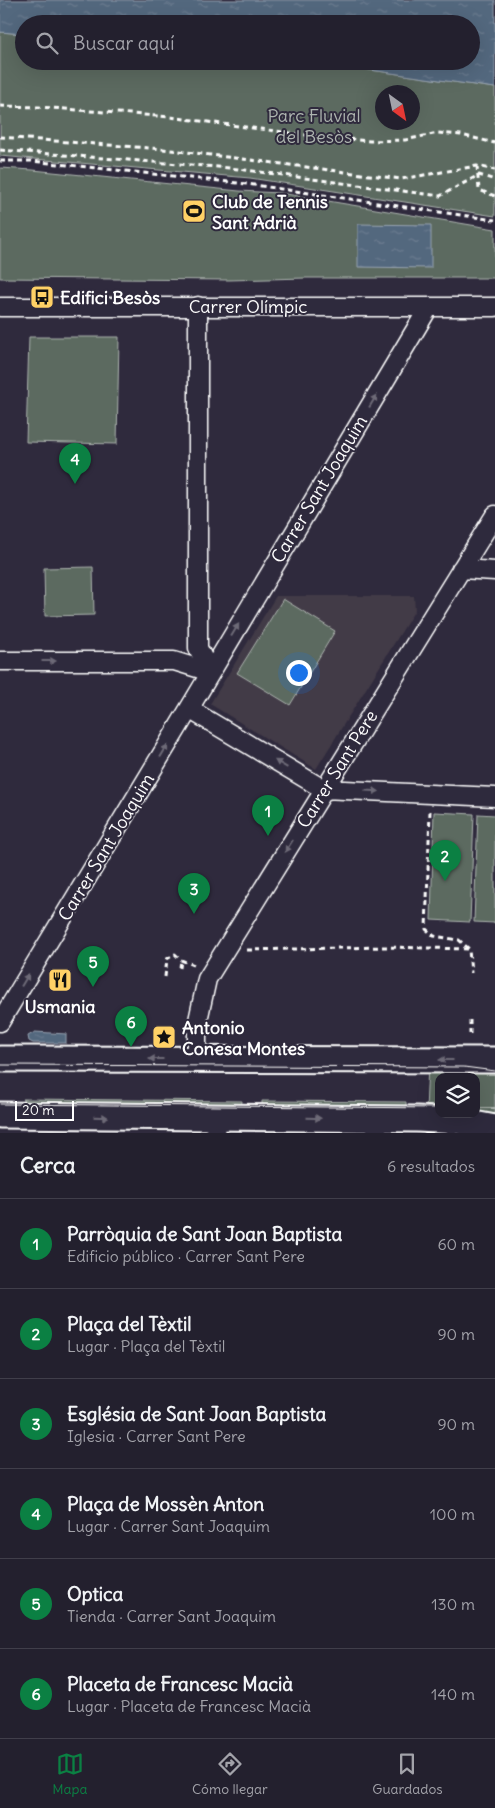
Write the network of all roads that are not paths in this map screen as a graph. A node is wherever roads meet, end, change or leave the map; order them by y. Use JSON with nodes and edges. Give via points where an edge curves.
{"nodes":[{"id":1,"x":198,"y":306,"type":"junction"},
{"id":2,"x":0,"y":307,"type":"edge"},
{"id":3,"x":429,"y":307,"type":"junction"},
{"id":4,"x":495,"y":307,"type":"edge"},
{"id":5,"x":495,"y":515,"type":"edge"},
{"id":6,"x":461,"y":569,"type":"junction"},
{"id":7,"x":495,"y":572,"type":"edge"},
{"id":8,"x":0,"y":661,"type":"edge"},
{"id":9,"x":210,"y":672,"type":"junction"},
{"id":10,"x":189,"y":709,"type":"junction"},
{"id":11,"x":323,"y":790,"type":"junction"},
{"id":12,"x":495,"y":797,"type":"edge"},
{"id":13,"x":0,"y":1022,"type":"edge"},
{"id":14,"x":0,"y":1059,"type":"edge"},
{"id":15,"x":197,"y":1060,"type":"junction"},
{"id":16,"x":495,"y":1060,"type":"edge"},
{"id":17,"x":0,"y":1115,"type":"edge"},
{"id":18,"x":216,"y":1125,"type":"edge"},
{"id":19,"x":458,"y":1127,"type":"edge"},
{"id":20,"x":495,"y":1128,"type":"edge"}],
"edges":[{"from":1,"to":2,"type":"street","name":"Carrer Olímpic"},
{"from":1,"to":3,"type":"street","name":"Carrer Olímpic"},
{"from":1,"to":9,"type":"street","via":[[198,648]]},
{"from":3,"to":4,"type":"street","name":"Carrer Olímpic"},
{"from":9,"to":3,"type":"street","name":"Carrer Sant Joaquim","one_way":true},
{"from":5,"to":6,"type":"street","name":"Carrer Sant Pere"},
{"from":6,"to":7,"type":"street"},
{"from":6,"to":11,"type":"street","name":"Carrer Sant Pere"},
{"from":8,"to":9,"type":"street","one_way":true,"via":[[174,661]]},
{"from":9,"to":10,"type":"street","name":"Carrer Sant Joaquim"},
{"from":11,"to":10,"type":"street","one_way":true},
{"from":13,"to":10,"type":"street","name":"Carrer Sant Joaquim","one_way":true},
{"from":11,"to":12,"type":"street","one_way":true},
{"from":11,"to":15,"type":"street","name":"Carrer Sant Pere","one_way":true,"via":[[207,979],[197,1025]]},
{"from":15,"to":14,"type":"street","one_way":true},
{"from":16,"to":15,"type":"street","one_way":true},
{"from":17,"to":18,"type":"street","one_way":true},
{"from":18,"to":19,"type":"street","one_way":true,"via":[[281,1118],[417,1118]]},
{"from":19,"to":20,"type":"street"}]}
